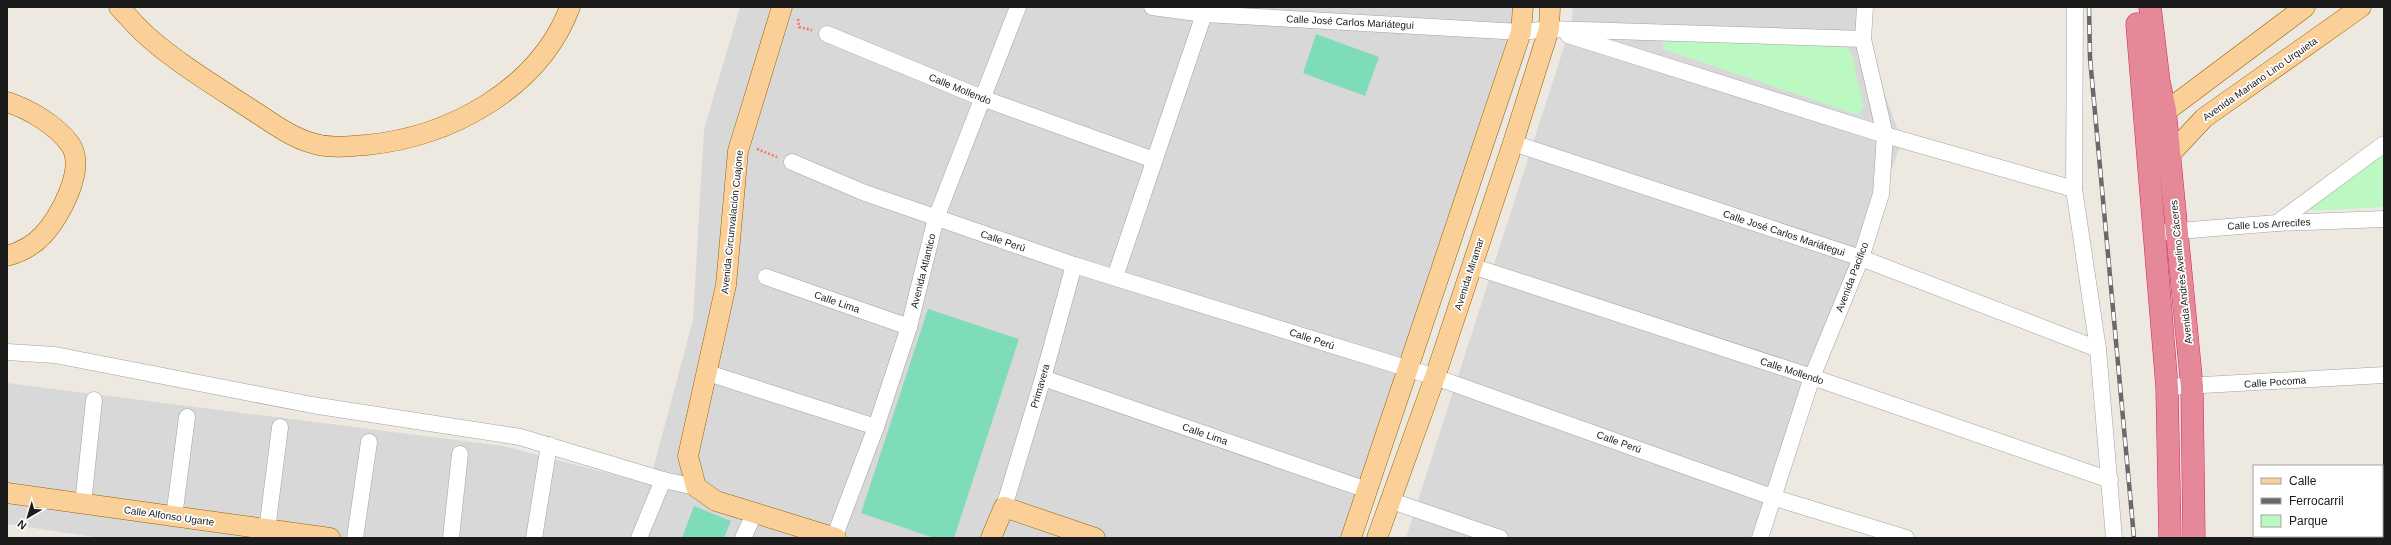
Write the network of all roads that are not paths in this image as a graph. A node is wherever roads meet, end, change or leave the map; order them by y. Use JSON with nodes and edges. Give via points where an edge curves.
{"nodes":[{"id":1,"x":119,"y":7,"type":"edge"},
{"id":2,"x":570,"y":7,"type":"edge"},
{"id":3,"x":1018,"y":7,"type":"edge"},
{"id":4,"x":1152,"y":7,"type":"edge"},
{"id":5,"x":1523,"y":7,"type":"edge"},
{"id":6,"x":1550,"y":7,"type":"edge"},
{"id":7,"x":1865,"y":7,"type":"edge"},
{"id":8,"x":2076,"y":7,"type":"edge"},
{"id":9,"x":2136,"y":7,"type":"edge"},
{"id":10,"x":2150,"y":7,"type":"edge"},
{"id":11,"x":2305,"y":7,"type":"edge"},
{"id":12,"x":2361,"y":7,"type":"edge"},
{"id":13,"x":1204,"y":14,"type":"junction"},
{"id":14,"x":780,"y":15,"type":"edge"},
{"id":15,"x":1549,"y":29,"type":"junction"},
{"id":16,"x":1521,"y":32,"type":"junction"},
{"id":17,"x":827,"y":34,"type":"road end"},
{"id":18,"x":1863,"y":40,"type":"junction"},
{"id":19,"x":982,"y":98,"type":"junction"},
{"id":20,"x":7,"y":102,"type":"edge"},
{"id":21,"x":2165,"y":110,"type":"junction"},
{"id":22,"x":2146,"y":127,"type":"junction"},
{"id":23,"x":1886,"y":135,"type":"junction"},
{"id":24,"x":1513,"y":143,"type":"junction"},
{"id":25,"x":2384,"y":144,"type":"edge"},
{"id":26,"x":2170,"y":155,"type":"junction"},
{"id":27,"x":1154,"y":160,"type":"junction"},
{"id":28,"x":792,"y":162,"type":"road end"},
{"id":29,"x":2150,"y":175,"type":"junction"},
{"id":30,"x":2074,"y":189,"type":"junction"},
{"id":31,"x":936,"y":218,"type":"junction"},
{"id":32,"x":2384,"y":219,"type":"edge"},
{"id":33,"x":2277,"y":223,"type":"junction"},
{"id":34,"x":2178,"y":230,"type":"junction"},
{"id":35,"x":2154,"y":233,"type":"junction"},
{"id":36,"x":7,"y":256,"type":"edge"},
{"id":37,"x":1861,"y":258,"type":"junction"},
{"id":38,"x":1074,"y":265,"type":"junction"},
{"id":39,"x":1472,"y":266,"type":"junction"},
{"id":40,"x":766,"y":277,"type":"dead end"},
{"id":41,"x":1115,"y":277,"type":"junction"},
{"id":42,"x":909,"y":327,"type":"junction"},
{"id":43,"x":2098,"y":349,"type":"junction"},
{"id":44,"x":7,"y":352,"type":"edge"},
{"id":45,"x":1407,"y":369,"type":"junction"},
{"id":46,"x":708,"y":373,"type":"junction"},
{"id":47,"x":2384,"y":375,"type":"edge"},
{"id":48,"x":1435,"y":377,"type":"junction"},
{"id":49,"x":1812,"y":377,"type":"junction"},
{"id":50,"x":1043,"y":378,"type":"junction"},
{"id":51,"x":2166,"y":387,"type":"junction"},
{"id":52,"x":2192,"y":387,"type":"junction"},
{"id":53,"x":94,"y":400,"type":"dead end"},
{"id":54,"x":187,"y":417,"type":"dead end"},
{"id":55,"x":280,"y":427,"type":"dead end"},
{"id":56,"x":876,"y":427,"type":"junction"},
{"id":57,"x":369,"y":442,"type":"dead end"},
{"id":58,"x":549,"y":445,"type":"junction"},
{"id":59,"x":460,"y":454,"type":"dead end"},
{"id":60,"x":663,"y":480,"type":"junction"},
{"id":61,"x":2110,"y":480,"type":"junction"},
{"id":62,"x":696,"y":487,"type":"junction"},
{"id":63,"x":1367,"y":490,"type":"junction"},
{"id":64,"x":7,"y":493,"type":"edge"},
{"id":65,"x":1772,"y":497,"type":"junction"},
{"id":66,"x":1389,"y":500,"type":"junction"},
{"id":67,"x":83,"y":504,"type":"junction"},
{"id":68,"x":1004,"y":507,"type":"junction"},
{"id":69,"x":754,"y":514,"type":"junction"},
{"id":70,"x":174,"y":517,"type":"junction"},
{"id":71,"x":267,"y":530,"type":"junction"},
{"id":72,"x":2280,"y":537,"type":"edge"},
{"id":73,"x":330,"y":538,"type":"edge"},
{"id":74,"x":355,"y":538,"type":"edge"},
{"id":75,"x":451,"y":538,"type":"edge"},
{"id":76,"x":534,"y":538,"type":"edge"},
{"id":77,"x":639,"y":538,"type":"edge"},
{"id":78,"x":743,"y":538,"type":"edge"},
{"id":79,"x":835,"y":538,"type":"edge"},
{"id":80,"x":991,"y":538,"type":"edge"},
{"id":81,"x":1096,"y":538,"type":"edge"},
{"id":82,"x":1351,"y":538,"type":"edge"},
{"id":83,"x":1377,"y":538,"type":"edge"},
{"id":84,"x":1500,"y":538,"type":"edge"},
{"id":85,"x":1760,"y":538,"type":"edge"},
{"id":86,"x":1906,"y":538,"type":"edge"},
{"id":87,"x":2114,"y":538,"type":"edge"},
{"id":88,"x":2170,"y":538,"type":"edge"},
{"id":89,"x":2194,"y":538,"type":"edge"},
{"id":90,"x":2264,"y":538,"type":"edge"}],
"edges":[{"from":1,"to":2,"type":"main road","via":[[148,37],[206,80],[288,133],[312,143],[337,148],[388,143],[431,132],[484,108],[530,70],[548,49],[562,29]]},
{"from":3,"to":19,"type":"street","name":"Avenida Atlantico"},
{"from":4,"to":13,"type":"street","name":"Calle José Carlos Mariátegui"},
{"from":5,"to":16,"type":"main road"},
{"from":6,"to":15,"type":"main road","name":"Avenida Miramar"},
{"from":7,"to":18,"type":"street","name":"Avenida Pacifico"},
{"from":8,"to":30,"type":"street"},
{"from":9,"to":22,"type":"highway"},
{"from":10,"to":21,"type":"highway","name":"Avenida Andrés Avelino Cáceres"},
{"from":11,"to":21,"type":"main road"},
{"from":12,"to":26,"type":"main road","name":"Avenida Mariano Lino Urquieta","via":[[2204,118]]},
{"from":13,"to":16,"type":"street","name":"Calle José Carlos Mariátegui"},
{"from":13,"to":27,"type":"street"},
{"from":14,"to":46,"type":"main road","name":"Avenida Circunvalación Cuajone","via":[[740,145],[726,285]]},
{"from":15,"to":16,"type":"street","name":"Calle José Carlos Mariátegui"},
{"from":15,"to":18,"type":"street","name":"Calle José Carlos Mariátegui"},
{"from":15,"to":23,"type":"street"},
{"from":15,"to":24,"type":"main road","name":"Avenida Miramar"},
{"from":16,"to":45,"type":"main road"},
{"from":17,"to":19,"type":"street","name":"Calle Mollendo"},
{"from":18,"to":23,"type":"street","name":"Avenida Pacifico"},
{"from":19,"to":27,"type":"street","name":"Calle Mollendo"},
{"from":19,"to":31,"type":"street","name":"Avenida Atlantico"},
{"from":20,"to":36,"type":"main road","via":[[19,106],[49,124],[71,145],[76,166],[72,188],[43,235],[23,252]]},
{"from":21,"to":22,"type":"main road"},
{"from":21,"to":26,"type":"highway","name":"Avenida Andrés Avelino Cáceres"},
{"from":22,"to":29,"type":"highway"},
{"from":23,"to":30,"type":"street"},
{"from":23,"to":37,"type":"street","name":"Avenida Pacifico","via":[[1880,194]]},
{"from":24,"to":37,"type":"street","name":"Calle José Carlos Mariátegui"},
{"from":24,"to":39,"type":"main road","name":"Avenida Miramar"},
{"from":25,"to":33,"type":"street"},
{"from":26,"to":29,"type":"main road","name":"Avenida Mariano Lino Urquieta"},
{"from":26,"to":34,"type":"highway","name":"Avenida Andrés Avelino Cáceres"},
{"from":27,"to":41,"type":"street"},
{"from":28,"to":31,"type":"street","name":"Calle Perú","via":[[865,193]]},
{"from":29,"to":35,"type":"highway"},
{"from":30,"to":43,"type":"street"},
{"from":31,"to":38,"type":"street","name":"Calle Perú"},
{"from":31,"to":42,"type":"street","name":"Avenida Atlantico"},
{"from":32,"to":33,"type":"street","name":"Calle Los Arrecifes"},
{"from":33,"to":34,"type":"street","name":"Calle Los Arrecifes"},
{"from":34,"to":35,"type":"street","name":"Calle Los Arrecifes"},
{"from":34,"to":52,"type":"highway","name":"Avenida Andrés Avelino Cáceres"},
{"from":35,"to":51,"type":"highway"},
{"from":37,"to":43,"type":"street","name":"Calle José Carlos Mariátegui"},
{"from":37,"to":49,"type":"street","name":"Avenida Pacifico"},
{"from":38,"to":41,"type":"street","name":"Calle Perú"},
{"from":38,"to":50,"type":"street","name":"Primavera"},
{"from":39,"to":48,"type":"main road","name":"Avenida Miramar"},
{"from":39,"to":49,"type":"street","name":"Calle Mollendo"},
{"from":40,"to":42,"type":"street","name":"Calle Lima"},
{"from":41,"to":45,"type":"street","name":"Calle Perú"},
{"from":42,"to":56,"type":"street","name":"Avenida Atlantico"},
{"from":43,"to":61,"type":"street"},
{"from":44,"to":58,"type":"street","via":[[83,359],[312,405],[520,437]]},
{"from":45,"to":48,"type":"street","name":"Calle Perú"},
{"from":45,"to":63,"type":"main road"},
{"from":46,"to":56,"type":"street"},
{"from":46,"to":62,"type":"main road","name":"Avenida Circunvalación Cuajone","via":[[688,456]]},
{"from":47,"to":52,"type":"street","name":"Calle Pocoma"},
{"from":48,"to":65,"type":"street","name":"Calle Perú"},
{"from":48,"to":66,"type":"main road","name":"Avenida Miramar"},
{"from":49,"to":61,"type":"street","name":"Calle Mollendo"},
{"from":49,"to":65,"type":"street","name":"Avenida Pacifico"},
{"from":50,"to":63,"type":"street","name":"Calle Lima"},
{"from":50,"to":68,"type":"street","name":"Primavera"},
{"from":51,"to":52,"type":"street","name":"Calle Pocoma"},
{"from":51,"to":88,"type":"highway"},
{"from":52,"to":89,"type":"highway","name":"Avenida Andrés Avelino Cáceres"},
{"from":53,"to":67,"type":"street"},
{"from":54,"to":70,"type":"street"},
{"from":55,"to":71,"type":"street"},
{"from":56,"to":79,"type":"street","name":"Avenida Atlantico"},
{"from":57,"to":74,"type":"street"},
{"from":58,"to":60,"type":"street"},
{"from":58,"to":76,"type":"street"},
{"from":59,"to":75,"type":"street"},
{"from":60,"to":62,"type":"street"},
{"from":60,"to":77,"type":"street"},
{"from":61,"to":87,"type":"street"},
{"from":62,"to":69,"type":"main road","via":[[716,501]]},
{"from":63,"to":82,"type":"main road"},
{"from":64,"to":67,"type":"main road","name":"Calle Alfonso Ugarte"},
{"from":65,"to":85,"type":"street","name":"Avenida Pacifico"},
{"from":65,"to":86,"type":"street","name":"Calle Perú"},
{"from":66,"to":83,"type":"main road","name":"Avenida Miramar"},
{"from":66,"to":84,"type":"street"},
{"from":67,"to":70,"type":"main road","name":"Calle Alfonso Ugarte"},
{"from":68,"to":80,"type":"main road"},
{"from":68,"to":81,"type":"main road"},
{"from":69,"to":78,"type":"street"},
{"from":69,"to":79,"type":"main road"},
{"from":70,"to":71,"type":"main road","name":"Calle Alfonso Ugarte"},
{"from":71,"to":73,"type":"main road","name":"Calle Alfonso Ugarte"},
{"from":72,"to":90,"type":"street"}]}
